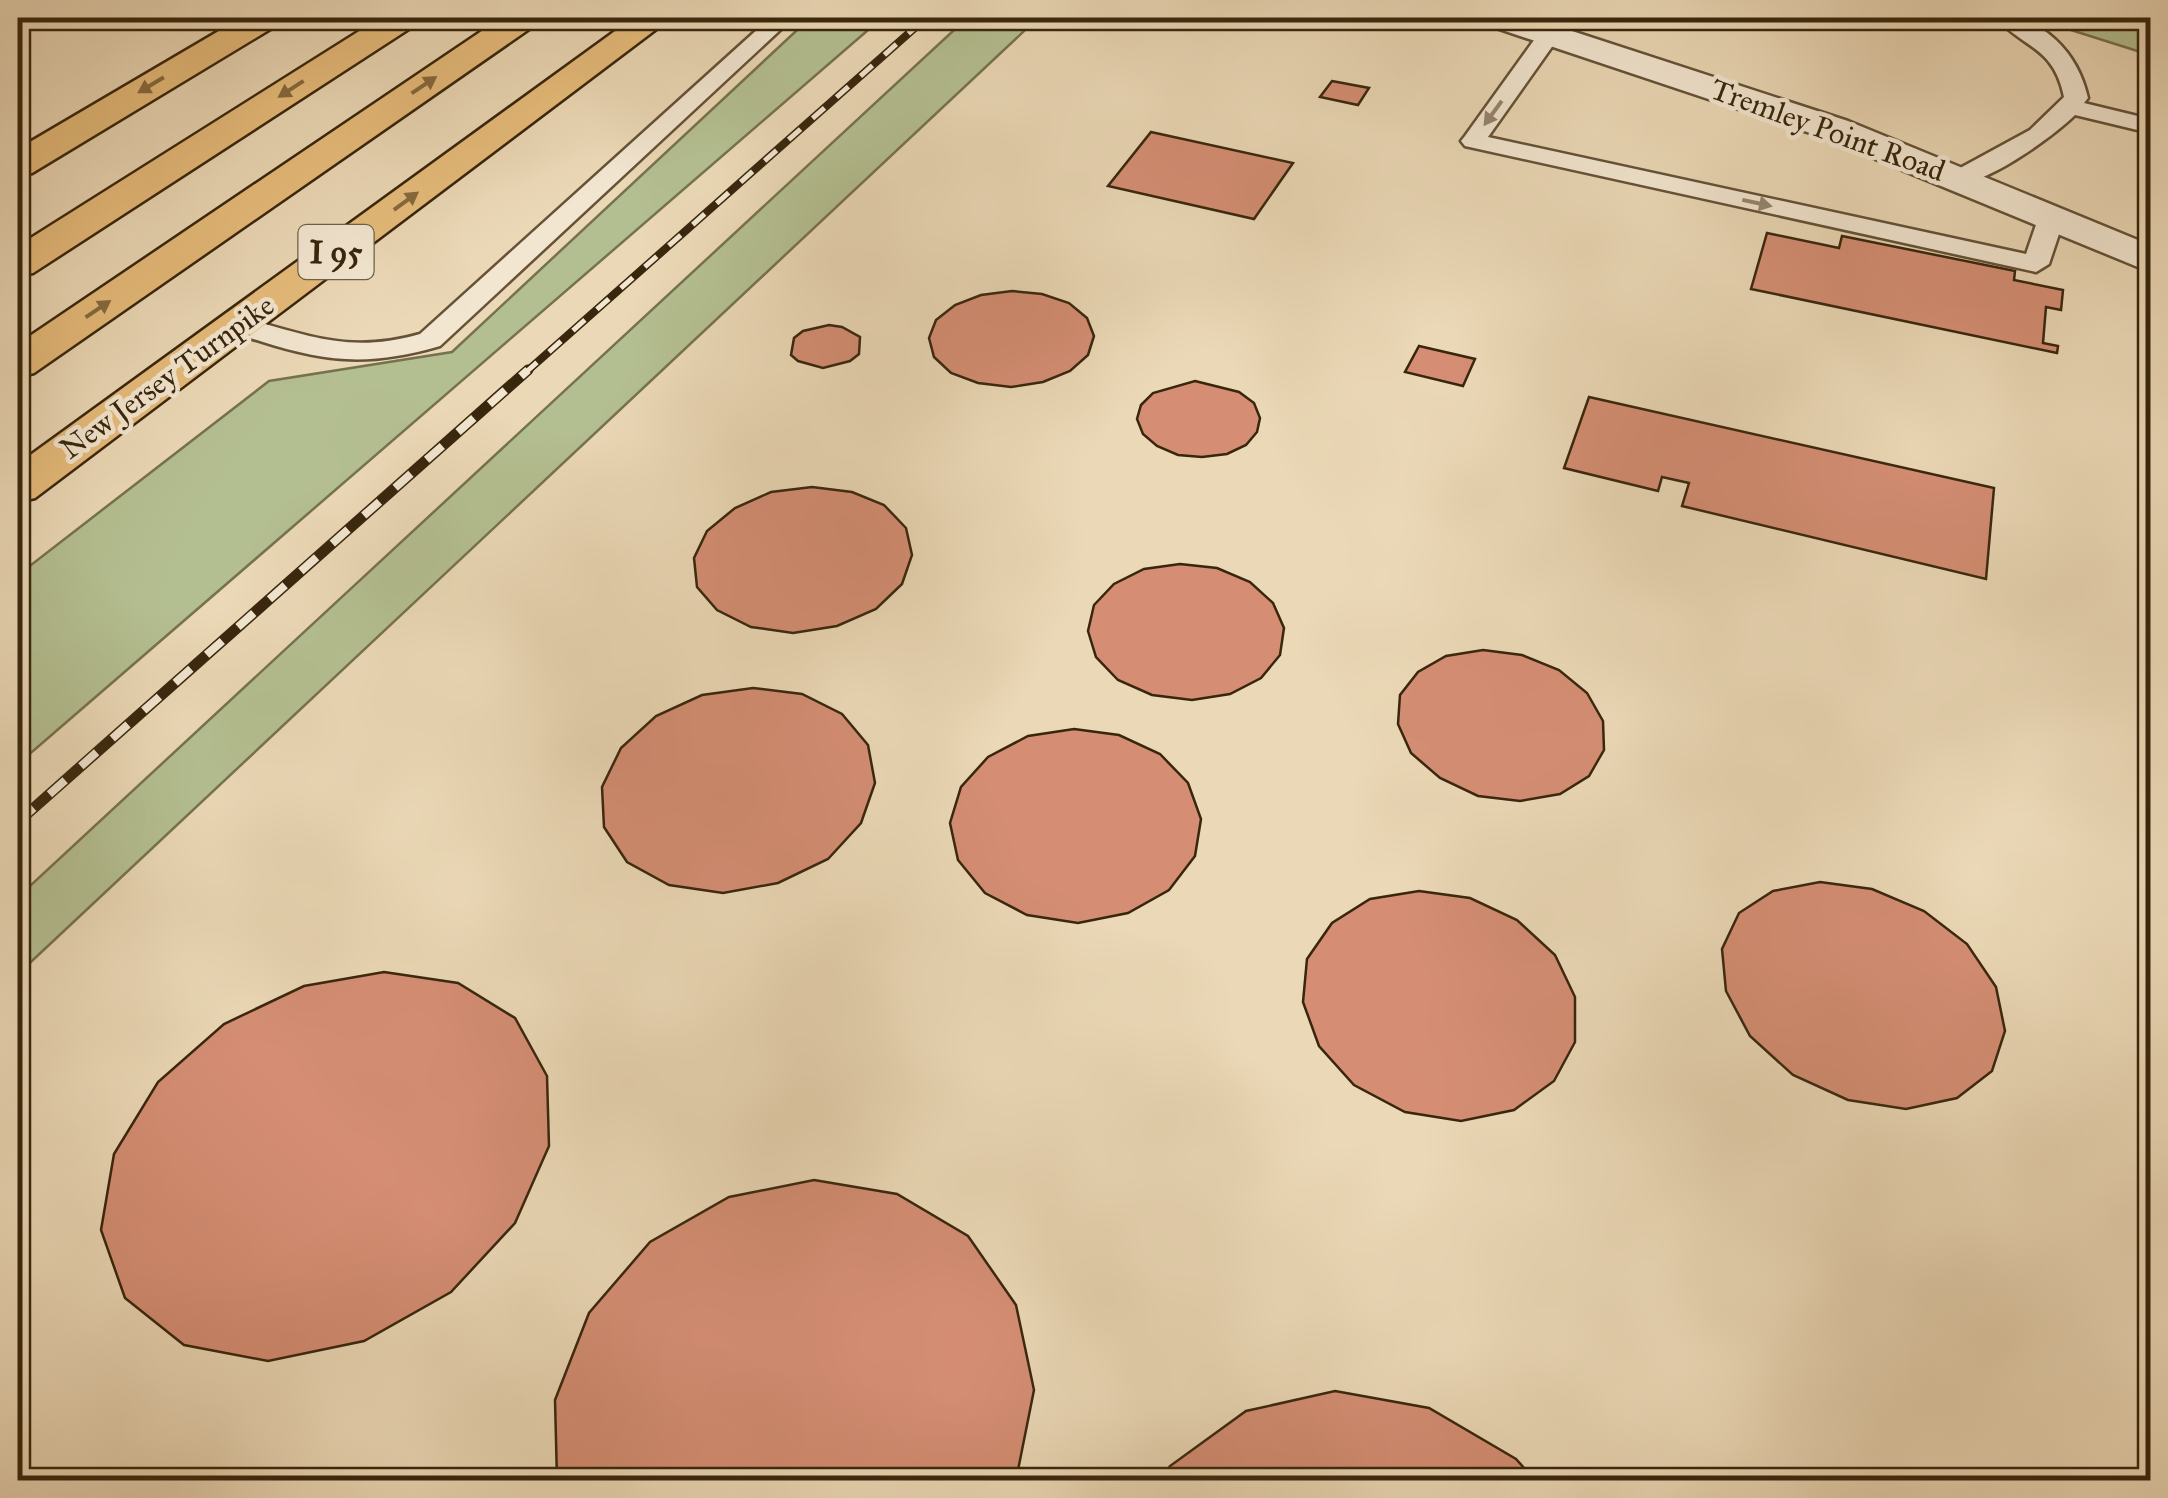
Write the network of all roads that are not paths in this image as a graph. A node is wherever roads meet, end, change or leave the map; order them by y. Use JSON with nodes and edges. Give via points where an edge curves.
{"nodes":[{"id":1,"x":265,"y":18,"type":"edge"},
{"id":2,"x":402,"y":18,"type":"edge"},
{"id":3,"x":523,"y":18,"type":"edge"},
{"id":4,"x":654,"y":18,"type":"edge"},
{"id":5,"x":782,"y":18,"type":"edge"},
{"id":6,"x":1499,"y":18,"type":"edge"},
{"id":7,"x":2008,"y":18,"type":"edge"},
{"id":8,"x":1559,"y":26,"type":"edge"},
{"id":9,"x":2070,"y":107,"type":"junction"},
{"id":10,"x":2150,"y":126,"type":"edge"},
{"id":11,"x":18,"y":165,"type":"edge"},
{"id":12,"x":1960,"y":178,"type":"junction"},
{"id":13,"x":2052,"y":216,"type":"junction"},
{"id":14,"x":2150,"y":260,"type":"edge"},
{"id":15,"x":18,"y":264,"type":"edge"},
{"id":16,"x":238,"y":324,"type":"junction"},
{"id":17,"x":18,"y":364,"type":"edge"},
{"id":18,"x":18,"y":487,"type":"edge"}],
"edges":[{"from":1,"to":11,"type":"highway","one_way":true},
{"from":2,"to":15,"type":"highway","one_way":true},
{"from":17,"to":3,"type":"highway","number":"I 95","one_way":true},
{"from":16,"to":4,"type":"highway","name":"New Jersey Turnpike","number":"I 95","one_way":true},
{"from":5,"to":16,"type":"lane","via":[[430,340],[350,356]]},
{"from":6,"to":8,"type":"street","name":"Tremley Point Road"},
{"from":7,"to":9,"type":"lane","via":[[2058,54],[2073,77],[2076,98]]},
{"from":8,"to":12,"type":"street","name":"Tremley Point Road"},
{"from":8,"to":13,"type":"lane","one_way":true,"via":[[1473,141],[2036,264]]},
{"from":9,"to":10,"type":"lane"},
{"from":9,"to":12,"type":"lane","via":[[2039,134]]},
{"from":12,"to":13,"type":"street","name":"Tremley Point Road"},
{"from":13,"to":14,"type":"street","name":"Tremley Point Road"},
{"from":16,"to":18,"type":"highway","name":"New Jersey Turnpike","number":"I 95"}]}
